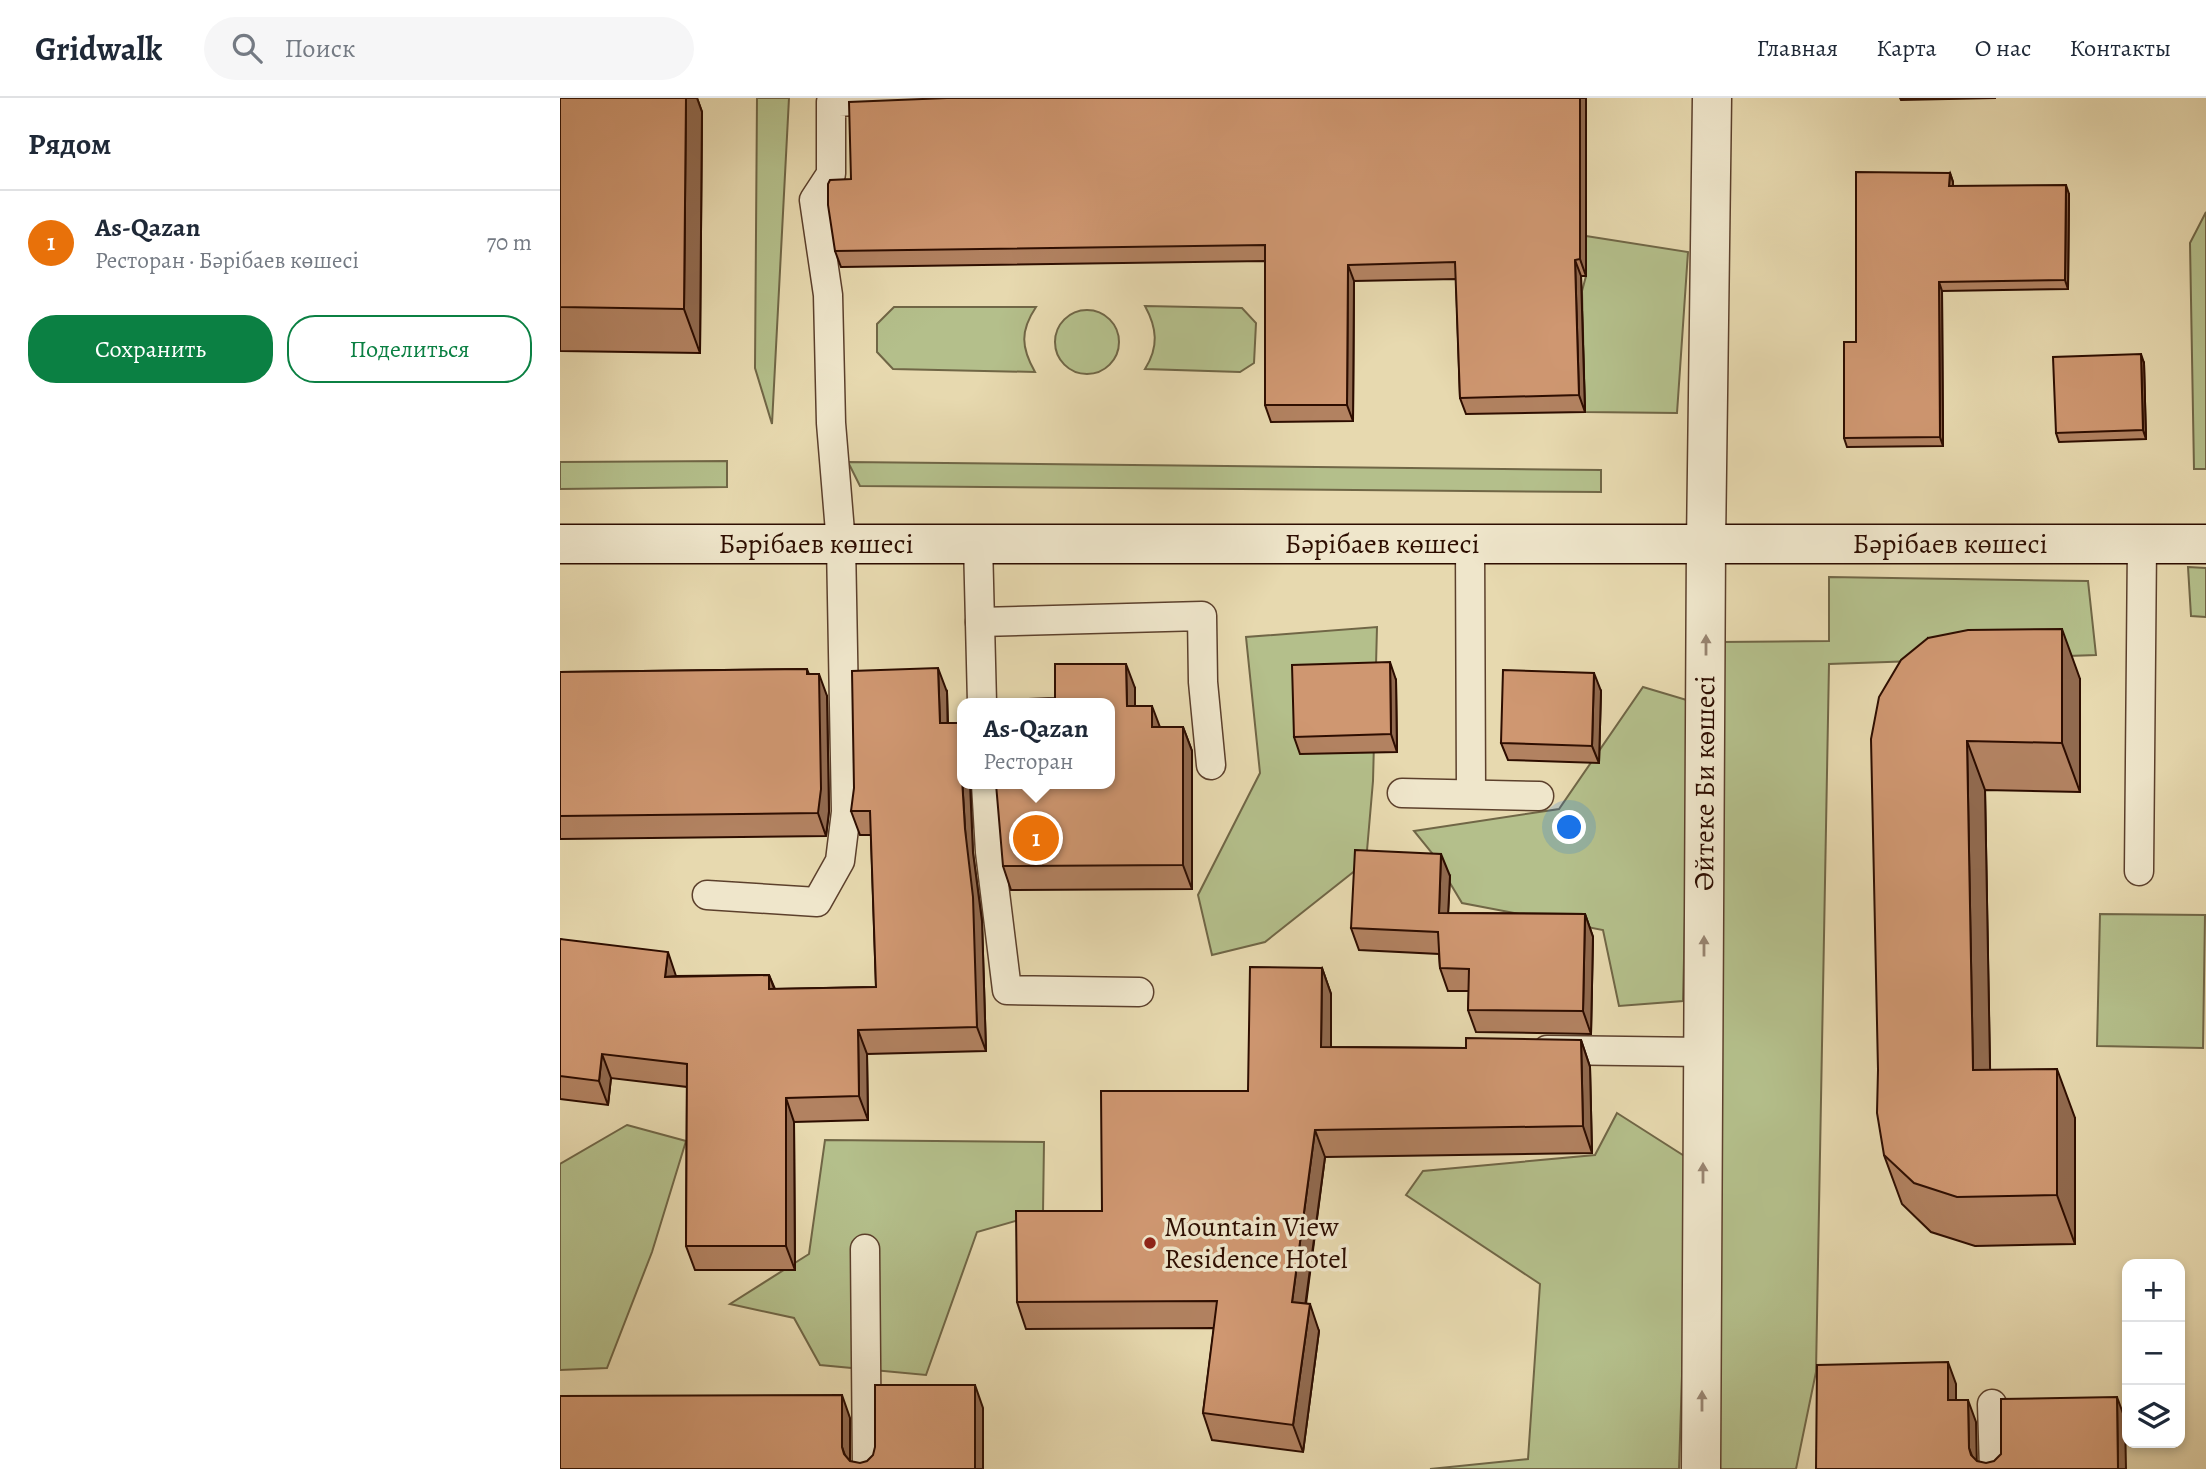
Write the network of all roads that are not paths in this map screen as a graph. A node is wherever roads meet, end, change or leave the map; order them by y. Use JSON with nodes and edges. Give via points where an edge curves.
{"nodes":[{"id":1,"x":951,"y":98,"type":"edge"},
{"id":2,"x":1712,"y":98,"type":"edge"},
{"id":3,"x":978,"y":543,"type":"junction"},
{"id":4,"x":1470,"y":543,"type":"junction"},
{"id":5,"x":560,"y":544,"type":"edge"},
{"id":6,"x":841,"y":544,"type":"junction"},
{"id":7,"x":1706,"y":544,"type":"junction"},
{"id":8,"x":2142,"y":544,"type":"junction"},
{"id":9,"x":2206,"y":544,"type":"edge"},
{"id":10,"x":980,"y":622,"type":"junction"},
{"id":11,"x":982,"y":698,"type":"edge"},
{"id":12,"x":1212,"y":765,"type":"dead end"},
{"id":13,"x":986,"y":789,"type":"edge"},
{"id":14,"x":1402,"y":793,"type":"dead end"},
{"id":15,"x":1471,"y":794,"type":"junction"},
{"id":16,"x":1539,"y":796,"type":"dead end"},
{"id":17,"x":2139,"y":871,"type":"dead end"},
{"id":18,"x":707,"y":895,"type":"dead end"},
{"id":19,"x":1139,"y":992,"type":"dead end"},
{"id":20,"x":1524,"y":1050,"type":"edge"},
{"id":21,"x":1704,"y":1052,"type":"junction"},
{"id":22,"x":865,"y":1249,"type":"dead end"},
{"id":23,"x":1992,"y":1404,"type":"dead end"},
{"id":24,"x":867,"y":1469,"type":"edge"},
{"id":25,"x":1701,"y":1469,"type":"edge"},
{"id":26,"x":1994,"y":1469,"type":"edge"}],
"edges":[{"from":1,"to":6,"type":"lane","via":[[831,102],[831,174],[814,201],[828,295],[831,423]]},
{"from":2,"to":7,"type":"street","name":"Әйтеке Би көшесі"},
{"from":3,"to":4,"type":"street","name":"Бәрібаев көшесі"},
{"from":3,"to":6,"type":"street","name":"Бәрібаев көшесі"},
{"from":3,"to":10,"type":"lane"},
{"from":4,"to":7,"type":"street","name":"Бәрібаев көшесі"},
{"from":4,"to":15,"type":"lane"},
{"from":5,"to":6,"type":"street","name":"Бәрібаев көшесі"},
{"from":6,"to":18,"type":"lane","via":[[846,812],[840,861],[817,902]]},
{"from":7,"to":8,"type":"street","name":"Бәрібаев көшесі"},
{"from":21,"to":7,"type":"street","name":"Әйтеке Би көшесі","one_way":true},
{"from":8,"to":9,"type":"street","name":"Бәрібаев көшесі"},
{"from":8,"to":17,"type":"lane"},
{"from":10,"to":11,"type":"lane"},
{"from":10,"to":12,"type":"lane","via":[[1202,616]]},
{"from":13,"to":19,"type":"lane","via":[[1007,990]]},
{"from":14,"to":15,"type":"lane"},
{"from":15,"to":16,"type":"lane"},
{"from":20,"to":21,"type":"lane"},
{"from":25,"to":21,"type":"street","name":"Әйтеке Би көшесі","one_way":true},
{"from":22,"to":24,"type":"lane"},
{"from":23,"to":26,"type":"lane"}]}
